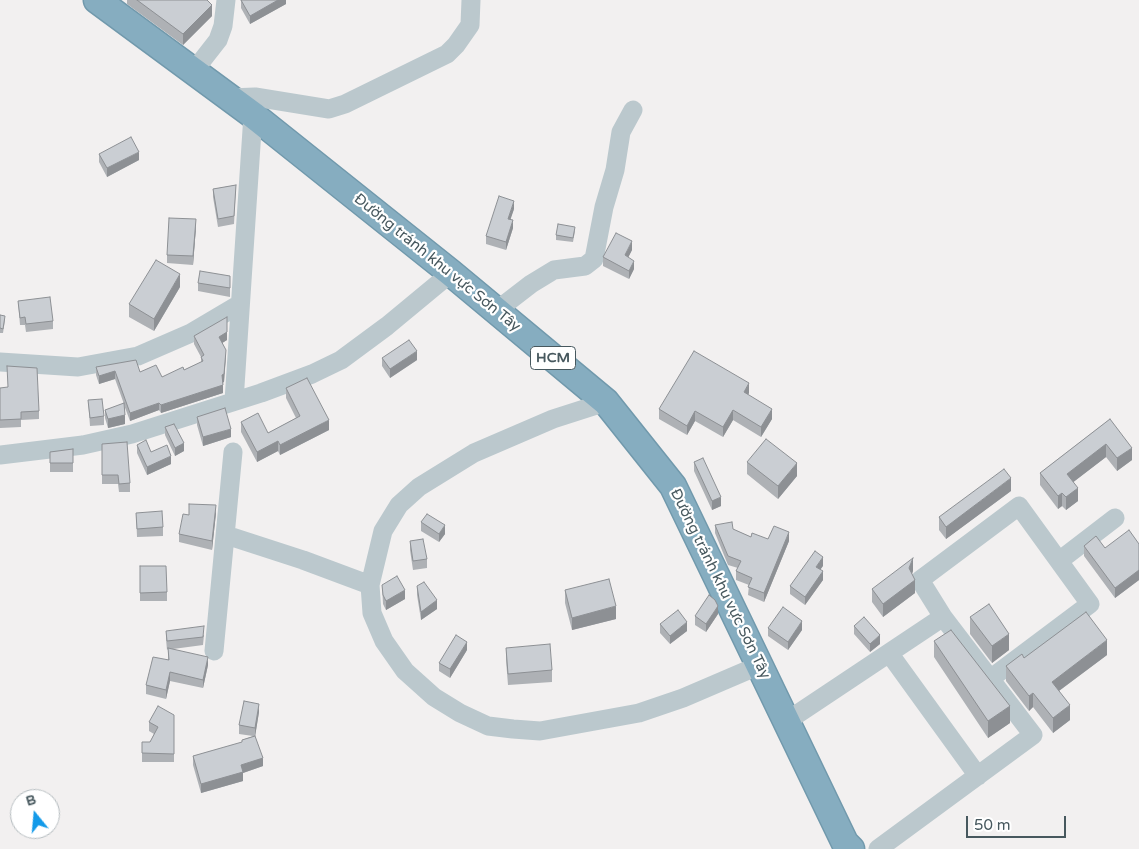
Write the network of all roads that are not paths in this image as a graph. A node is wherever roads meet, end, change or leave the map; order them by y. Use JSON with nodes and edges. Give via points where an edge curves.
{"nodes":[{"id":1,"x":97,"y":0,"type":"edge"},
{"id":2,"x":226,"y":0,"type":"edge"},
{"id":3,"x":471,"y":0,"type":"edge"},
{"id":4,"x":193,"y":72,"type":"junction"},
{"id":5,"x":229,"y":98,"type":"junction"},
{"id":6,"x":633,"y":110,"type":"dead end"},
{"id":7,"x":253,"y":115,"type":"junction"},
{"id":8,"x":451,"y":273,"type":"junction"},
{"id":9,"x":240,"y":304,"type":"junction"},
{"id":10,"x":496,"y":311,"type":"junction"},
{"id":11,"x":0,"y":362,"type":"edge"},
{"id":12,"x":234,"y":402,"type":"junction"},
{"id":13,"x":606,"y":402,"type":"junction"},
{"id":14,"x":233,"y":452,"type":"dead end"},
{"id":15,"x":0,"y":455,"type":"edge"},
{"id":16,"x":1115,"y":518,"type":"dead end"},
{"id":17,"x":226,"y":535,"type":"junction"},
{"id":18,"x":1059,"y":561,"type":"junction"},
{"id":19,"x":370,"y":585,"type":"junction"},
{"id":20,"x":943,"y":617,"type":"junction"},
{"id":21,"x":214,"y":651,"type":"dead end"},
{"id":22,"x":889,"y":653,"type":"junction"},
{"id":23,"x":760,"y":665,"type":"junction"},
{"id":24,"x":990,"y":679,"type":"junction"},
{"id":25,"x":786,"y":721,"type":"junction"},
{"id":26,"x":978,"y":776,"type":"junction"},
{"id":27,"x":851,"y":849,"type":"edge"},
{"id":28,"x":878,"y":849,"type":"edge"}],
"edges":[{"from":1,"to":4,"type":"highway","name":"Đường tránh khu vực Sơn Tây","number":"HCM"},
{"from":2,"to":4,"type":"street","via":[[218,40]]},
{"from":3,"to":5,"type":"street","via":[[470,25],[447,54],[345,104],[329,109],[255,97]]},
{"from":4,"to":5,"type":"highway","name":"Đường tránh khu vực Sơn Tây","number":"HCM"},
{"from":5,"to":7,"type":"highway","name":"Đường tránh khu vực Sơn Tây","number":"HCM"},
{"from":6,"to":10,"type":"street","via":[[621,132],[594,259],[584,266],[554,270]]},
{"from":7,"to":8,"type":"highway","name":"Đường tránh khu vực Sơn Tây","number":"HCM"},
{"from":7,"to":9,"type":"street"},
{"from":8,"to":10,"type":"highway","name":"Đường tránh khu vực Sơn Tây","number":"HCM"},
{"from":8,"to":12,"type":"street","via":[[341,360]]},
{"from":9,"to":11,"type":"street","via":[[191,333],[138,356],[78,367]]},
{"from":9,"to":12,"type":"street"},
{"from":10,"to":13,"type":"highway","name":"Đường tránh khu vực Sơn Tây","number":"HCM"},
{"from":12,"to":15,"type":"street","via":[[83,445]]},
{"from":13,"to":19,"type":"street","via":[[553,419],[482,449],[419,487],[399,504],[383,531]]},
{"from":13,"to":23,"type":"highway","name":"Đường tránh khu vực Sơn Tây","number":"HCM","via":[[673,486]]},
{"from":14,"to":17,"type":"street"},
{"from":16,"to":18,"type":"street"},
{"from":17,"to":19,"type":"street"},
{"from":17,"to":21,"type":"street"},
{"from":18,"to":20,"type":"street","via":[[1019,506],[920,580]]},
{"from":18,"to":24,"type":"street","via":[[1090,604]]},
{"from":19,"to":23,"type":"street","via":[[372,614],[384,641],[405,671],[434,696],[488,726],[540,731],[639,713]]},
{"from":20,"to":22,"type":"street"},
{"from":20,"to":24,"type":"street"},
{"from":22,"to":25,"type":"street"},
{"from":22,"to":26,"type":"street"},
{"from":23,"to":25,"type":"highway","name":"Đường tránh khu vực Sơn Tây","number":"HCM"},
{"from":24,"to":26,"type":"street","via":[[1033,735]]},
{"from":25,"to":27,"type":"highway","name":"Đường tránh khu vực Sơn Tây","number":"HCM","via":[[844,843]]},
{"from":26,"to":28,"type":"street"}]}
